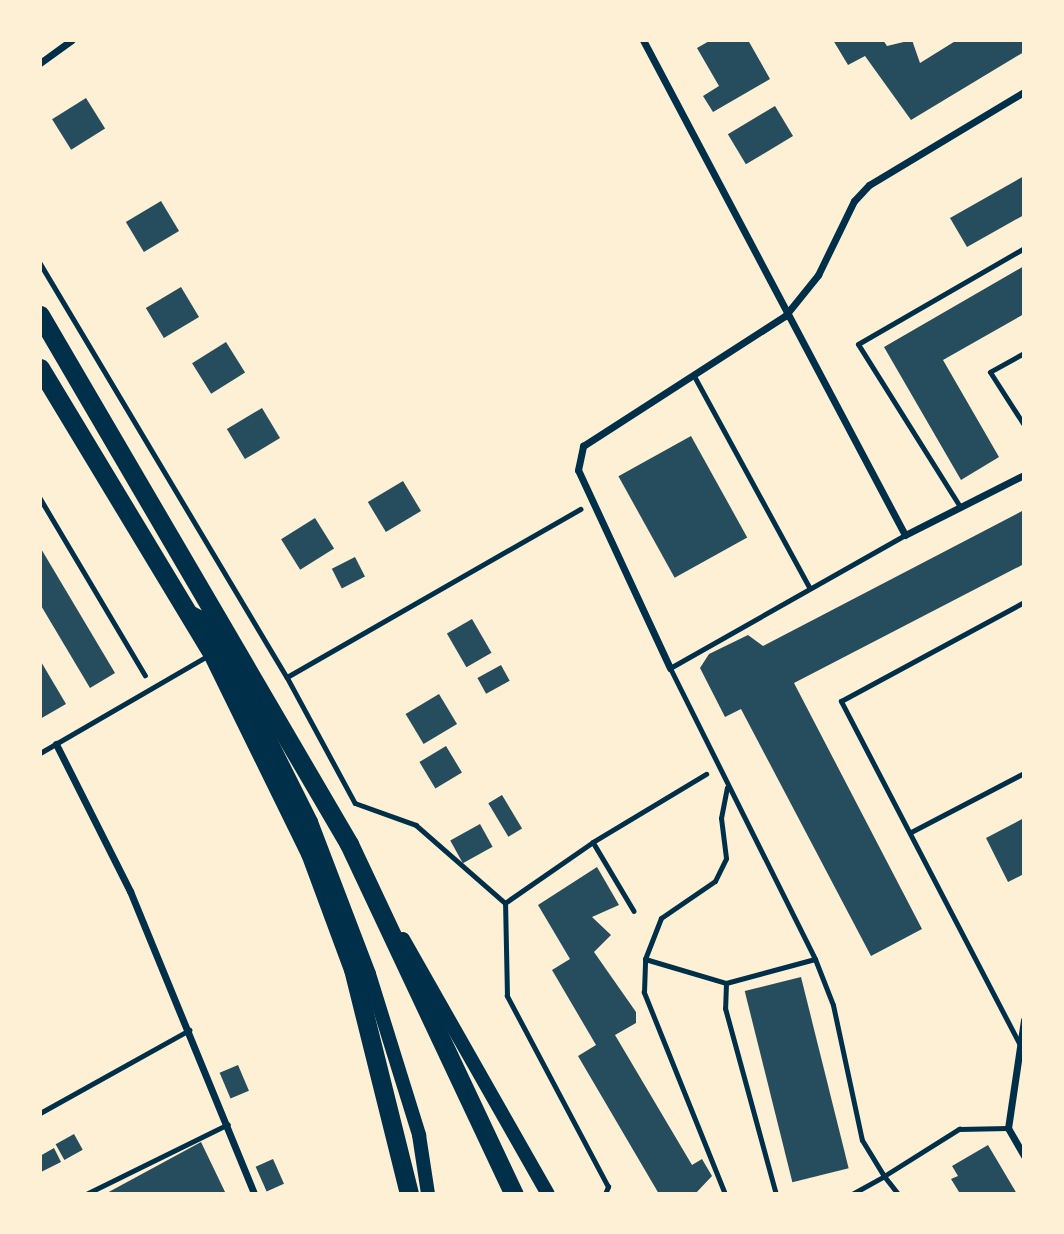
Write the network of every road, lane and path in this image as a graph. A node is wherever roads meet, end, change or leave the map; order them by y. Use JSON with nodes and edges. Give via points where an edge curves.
{"nodes":[{"id":1,"x":72,"y":40,"type":"edge"},
{"id":2,"x":643,"y":40,"type":"edge"},
{"id":3,"x":40,"y":63,"type":"edge"},
{"id":4,"x":1024,"y":92,"type":"edge"},
{"id":5,"x":1024,"y":248,"type":"edge"},
{"id":6,"x":40,"y":263,"type":"edge"},
{"id":7,"x":40,"y":315,"type":"edge"},
{"id":8,"x":785,"y":316,"type":"junction"},
{"id":9,"x":1024,"y":353,"type":"edge"},
{"id":10,"x":40,"y":368,"type":"edge"},
{"id":11,"x":694,"y":376,"type":"junction"},
{"id":12,"x":1024,"y":425,"type":"edge"},
{"id":13,"x":1024,"y":475,"type":"edge"},
{"id":14,"x":40,"y":498,"type":"edge"},
{"id":15,"x":593,"y":502,"type":"junction"},
{"id":16,"x":959,"y":506,"type":"junction"},
{"id":17,"x":905,"y":536,"type":"junction"},
{"id":18,"x":809,"y":587,"type":"junction"},
{"id":19,"x":1024,"y":602,"type":"edge"},
{"id":20,"x":184,"y":609,"type":"junction"},
{"id":21,"x":212,"y":653,"type":"junction"},
{"id":22,"x":670,"y":668,"type":"junction"},
{"id":23,"x":287,"y":677,"type":"junction"},
{"id":24,"x":152,"y":688,"type":"junction"},
{"id":25,"x":56,"y":744,"type":"junction"},
{"id":26,"x":40,"y":753,"type":"edge"},
{"id":27,"x":717,"y":767,"type":"junction"},
{"id":28,"x":1024,"y":773,"type":"edge"},
{"id":29,"x":727,"y":788,"type":"junction"},
{"id":30,"x":911,"y":832,"type":"junction"},
{"id":31,"x":593,"y":842,"type":"junction"},
{"id":32,"x":349,"y":844,"type":"junction"},
{"id":33,"x":505,"y":903,"type":"junction"},
{"id":34,"x":634,"y":911,"type":"dead end"},
{"id":35,"x":645,"y":959,"type":"junction"},
{"id":36,"x":815,"y":959,"type":"junction"},
{"id":37,"x":726,"y":983,"type":"junction"},
{"id":38,"x":1024,"y":1020,"type":"edge"},
{"id":39,"x":189,"y":1030,"type":"junction"},
{"id":40,"x":1020,"y":1045,"type":"junction"},
{"id":41,"x":40,"y":1113,"type":"edge"},
{"id":42,"x":228,"y":1124,"type":"junction"},
{"id":43,"x":1008,"y":1128,"type":"junction"},
{"id":44,"x":1024,"y":1156,"type":"edge"},
{"id":45,"x":884,"y":1176,"type":"junction"},
{"id":46,"x":86,"y":1194,"type":"edge"},
{"id":47,"x":254,"y":1194,"type":"edge"},
{"id":48,"x":409,"y":1194,"type":"edge"},
{"id":49,"x":428,"y":1194,"type":"edge"},
{"id":50,"x":514,"y":1194,"type":"edge"},
{"id":51,"x":548,"y":1194,"type":"edge"},
{"id":52,"x":605,"y":1194,"type":"edge"},
{"id":53,"x":725,"y":1194,"type":"edge"},
{"id":54,"x":776,"y":1194,"type":"edge"},
{"id":55,"x":852,"y":1194,"type":"edge"},
{"id":56,"x":898,"y":1194,"type":"edge"}],
"edges":[{"from":1,"to":3,"type":"street"},
{"from":2,"to":8,"type":"street"},
{"from":4,"to":8,"type":"street","via":[[869,185],[855,201],[818,275]]},
{"from":5,"to":16,"type":"lane","via":[[858,344]]},
{"from":6,"to":23,"type":"path"},
{"from":7,"to":32,"type":"highway"},
{"from":8,"to":11,"type":"street"},
{"from":8,"to":17,"type":"street"},
{"from":9,"to":12,"type":"lane","via":[[990,372]]},
{"from":10,"to":20,"type":"highway"},
{"from":11,"to":15,"type":"street","via":[[583,446],[578,470]]},
{"from":11,"to":18,"type":"lane"},
{"from":13,"to":16,"type":"street"},
{"from":14,"to":24,"type":"path"},
{"from":15,"to":22,"type":"street"},
{"from":15,"to":23,"type":"path"},
{"from":16,"to":17,"type":"street"},
{"from":17,"to":18,"type":"lane"},
{"from":18,"to":22,"type":"lane"},
{"from":19,"to":30,"type":"lane","via":[[841,701]]},
{"from":20,"to":21,"type":"highway"},
{"from":20,"to":49,"type":"main road","via":[[212,624],[311,821],[369,974],[419,1135]]},
{"from":21,"to":24,"type":"lane"},
{"from":21,"to":48,"type":"highway","via":[[310,853],[353,970]]},
{"from":22,"to":27,"type":"lane"},
{"from":23,"to":33,"type":"path","via":[[355,803],[416,825]]},
{"from":24,"to":25,"type":"lane"},
{"from":25,"to":26,"type":"lane"},
{"from":25,"to":39,"type":"street","via":[[130,891]]},
{"from":27,"to":29,"type":"lane"},
{"from":27,"to":31,"type":"path"},
{"from":28,"to":30,"type":"lane"},
{"from":29,"to":35,"type":"lane","via":[[721,818],[726,858],[715,881],[662,918]]},
{"from":29,"to":36,"type":"lane"},
{"from":30,"to":40,"type":"lane"},
{"from":31,"to":33,"type":"path"},
{"from":31,"to":34,"type":"path"},
{"from":32,"to":50,"type":"highway"},
{"from":32,"to":51,"type":"main road"},
{"from":33,"to":52,"type":"path","via":[[507,996],[608,1187]]},
{"from":35,"to":37,"type":"lane"},
{"from":35,"to":53,"type":"lane","via":[[644,992]]},
{"from":36,"to":37,"type":"lane"},
{"from":36,"to":45,"type":"lane","via":[[833,1004],[862,1140]]},
{"from":37,"to":54,"type":"lane","via":[[725,1008]]},
{"from":38,"to":40,"type":"street"},
{"from":39,"to":41,"type":"lane"},
{"from":39,"to":42,"type":"street"},
{"from":40,"to":43,"type":"street"},
{"from":42,"to":46,"type":"lane"},
{"from":42,"to":47,"type":"street"},
{"from":43,"to":44,"type":"street"},
{"from":43,"to":45,"type":"lane","via":[[959,1129]]},
{"from":45,"to":55,"type":"lane"},
{"from":45,"to":56,"type":"lane"}]}
